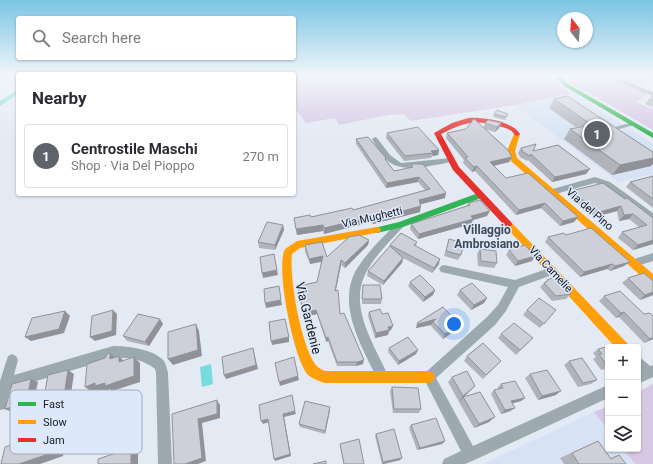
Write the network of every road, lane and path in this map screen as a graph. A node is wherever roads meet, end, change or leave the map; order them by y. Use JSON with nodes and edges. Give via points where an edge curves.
{"nodes":[{"id":1,"x":586,"y":97,"type":"edge"},
{"id":2,"x":632,"y":124,"type":"junction"},
{"id":3,"x":617,"y":128,"type":"edge"},
{"id":4,"x":653,"y":136,"type":"edge"},
{"id":5,"x":375,"y":138,"type":"dead end"},
{"id":6,"x":511,"y":155,"type":"joint"},
{"id":7,"x":451,"y":160,"type":"junction"},
{"id":8,"x":552,"y":192,"type":"junction"},
{"id":9,"x":481,"y":195,"type":"junction"},
{"id":10,"x":653,"y":217,"type":"edge"},
{"id":11,"x":400,"y":225,"type":"junction"},
{"id":12,"x":290,"y":249,"type":"joint"},
{"id":13,"x":653,"y":257,"type":"edge"},
{"id":14,"x":634,"y":263,"type":"junction"},
{"id":15,"x":444,"y":269,"type":"dead end"},
{"id":16,"x":552,"y":271,"type":"junction"},
{"id":17,"x":653,"y":280,"type":"edge"},
{"id":18,"x":515,"y":284,"type":"junction"},
{"id":19,"x":620,"y":344,"type":"edge"},
{"id":20,"x":12,"y":360,"type":"dead end"},
{"id":21,"x":382,"y":376,"type":"junction"},
{"id":22,"x":429,"y":377,"type":"junction"},
{"id":23,"x":6,"y":384,"type":"junction"},
{"id":24,"x":605,"y":393,"type":"edge"},
{"id":25,"x":0,"y":404,"type":"edge"},
{"id":26,"x":470,"y":455,"type":"junction"},
{"id":27,"x":165,"y":464,"type":"edge"},
{"id":28,"x":449,"y":464,"type":"edge"}],
"edges":[{"from":1,"to":2,"type":"street"},
{"from":2,"to":3,"type":"lane"},
{"from":2,"to":4,"type":"street"},
{"from":5,"to":7,"type":"street","via":[[392,162],[399,166]]},
{"from":6,"to":7,"type":"street","name":"Via Camelie","via":[[516,131],[481,118],[465,120],[437,133]]},
{"from":6,"to":8,"type":"street","name":"Via del Pino"},
{"from":7,"to":9,"type":"street","name":"Via Camelie"},
{"from":8,"to":10,"type":"street","via":[[600,180]]},
{"from":8,"to":14,"type":"street","name":"Via del Pino"},
{"from":9,"to":11,"type":"street","name":"Via Mughetti"},
{"from":9,"to":16,"type":"street","name":"Via Camelie"},
{"from":11,"to":12,"type":"street","name":"Via Mughetti","via":[[302,244]]},
{"from":11,"to":21,"type":"street","via":[[361,271],[353,292],[359,323]]},
{"from":12,"to":21,"type":"street","name":"Via Gardenie","via":[[286,257],[286,277],[296,326],[309,367],[325,377]]},
{"from":13,"to":14,"type":"street"},
{"from":14,"to":17,"type":"street","name":"Via del Pino"},
{"from":15,"to":18,"type":"street"},
{"from":16,"to":18,"type":"street"},
{"from":16,"to":19,"type":"street","name":"Via Camelie"},
{"from":18,"to":22,"type":"street","via":[[502,308],[491,321]]},
{"from":20,"to":23,"type":"street"},
{"from":21,"to":22,"type":"street","name":"Via Gardenie"},
{"from":22,"to":26,"type":"street"},
{"from":23,"to":25,"type":"street"},
{"from":23,"to":27,"type":"street","via":[[113,352],[128,352],[153,360],[159,365],[162,373]]},
{"from":24,"to":26,"type":"street"},
{"from":26,"to":28,"type":"street"}]}
